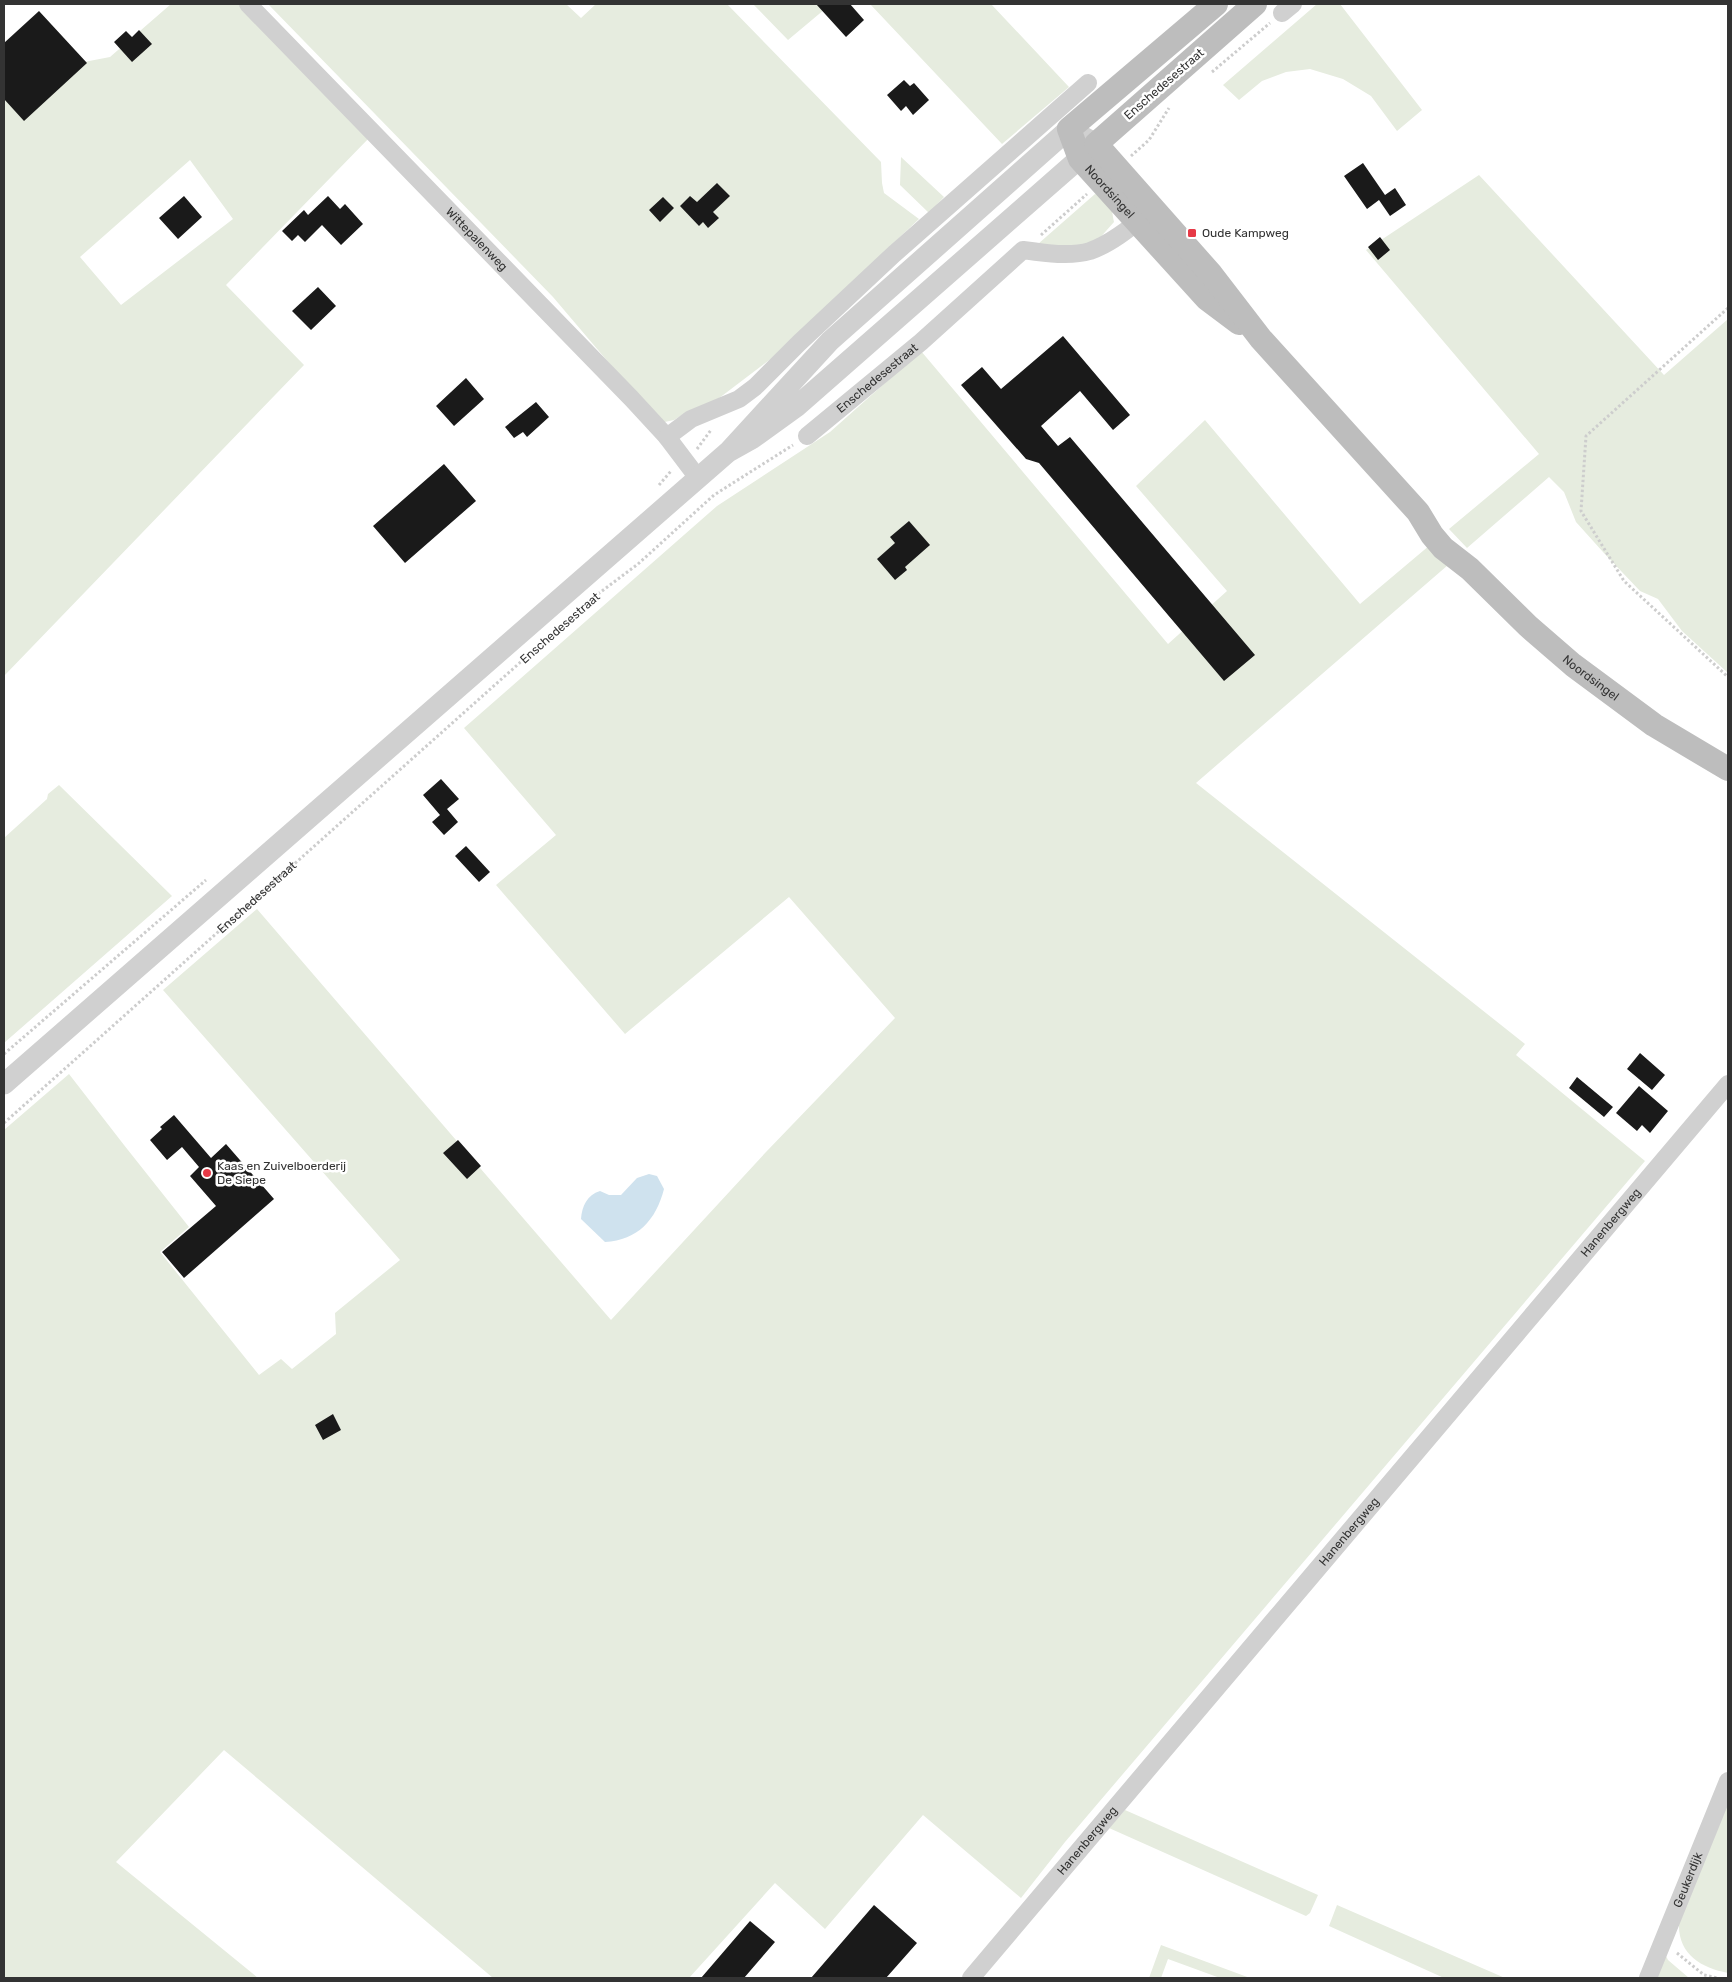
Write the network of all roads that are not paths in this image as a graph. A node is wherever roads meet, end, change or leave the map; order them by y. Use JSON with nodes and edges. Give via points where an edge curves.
{"nodes":[{"id":1,"x":248,"y":4,"type":"edge"},
{"id":2,"x":1216,"y":4,"type":"edge"},
{"id":3,"x":1255,"y":4,"type":"edge"},
{"id":4,"x":1088,"y":83,"type":"dead end"},
{"id":5,"x":1069,"y":129,"type":"junction"},
{"id":6,"x":1088,"y":152,"type":"junction"},
{"id":7,"x":1146,"y":215,"type":"junction"},
{"id":8,"x":808,"y":436,"type":"road end"},
{"id":9,"x":667,"y":437,"type":"junction"},
{"id":10,"x":728,"y":452,"type":"junction"},
{"id":11,"x":698,"y":478,"type":"junction"},
{"id":12,"x":1728,"y":769,"type":"edge"},
{"id":13,"x":4,"y":1084,"type":"edge"},
{"id":14,"x":1728,"y":1084,"type":"edge"},
{"id":15,"x":1728,"y":1781,"type":"edge"},
{"id":16,"x":970,"y":1978,"type":"edge"},
{"id":17,"x":1648,"y":1978,"type":"edge"}],
"edges":[{"from":1,"to":9,"type":"street","name":"Wittepalenweg"},
{"from":2,"to":5,"type":"main road","name":"Enschedesestraat"},
{"from":3,"to":6,"type":"main road","name":"Enschedesestraat"},
{"from":4,"to":9,"type":"street","via":[[894,254],[755,387],[739,399],[691,420]]},
{"from":5,"to":6,"type":"main road","name":"Noordsingel"},
{"from":5,"to":10,"type":"street","name":"Enschedesestraat","via":[[830,341]]},
{"from":6,"to":7,"type":"main road","name":"Noordsingel"},
{"from":6,"to":10,"type":"street","name":"Enschedesestraat","via":[[796,407]]},
{"from":7,"to":8,"type":"street","name":"Enschedesestraat","via":[[1090,251],[1075,254],[1023,250],[921,342]]},
{"from":7,"to":12,"type":"main road","name":"Noordsingel","via":[[1212,274],[1261,339],[1418,512],[1443,548],[1573,665],[1654,724]]},
{"from":9,"to":11,"type":"street","name":"Wittepalenweg"},
{"from":10,"to":11,"type":"street","name":"Enschedesestraat"},
{"from":11,"to":13,"type":"street","name":"Enschedesestraat"},
{"from":14,"to":16,"type":"street","name":"Hanenbergweg"},
{"from":15,"to":17,"type":"street","name":"Geukerdijk"}]}
